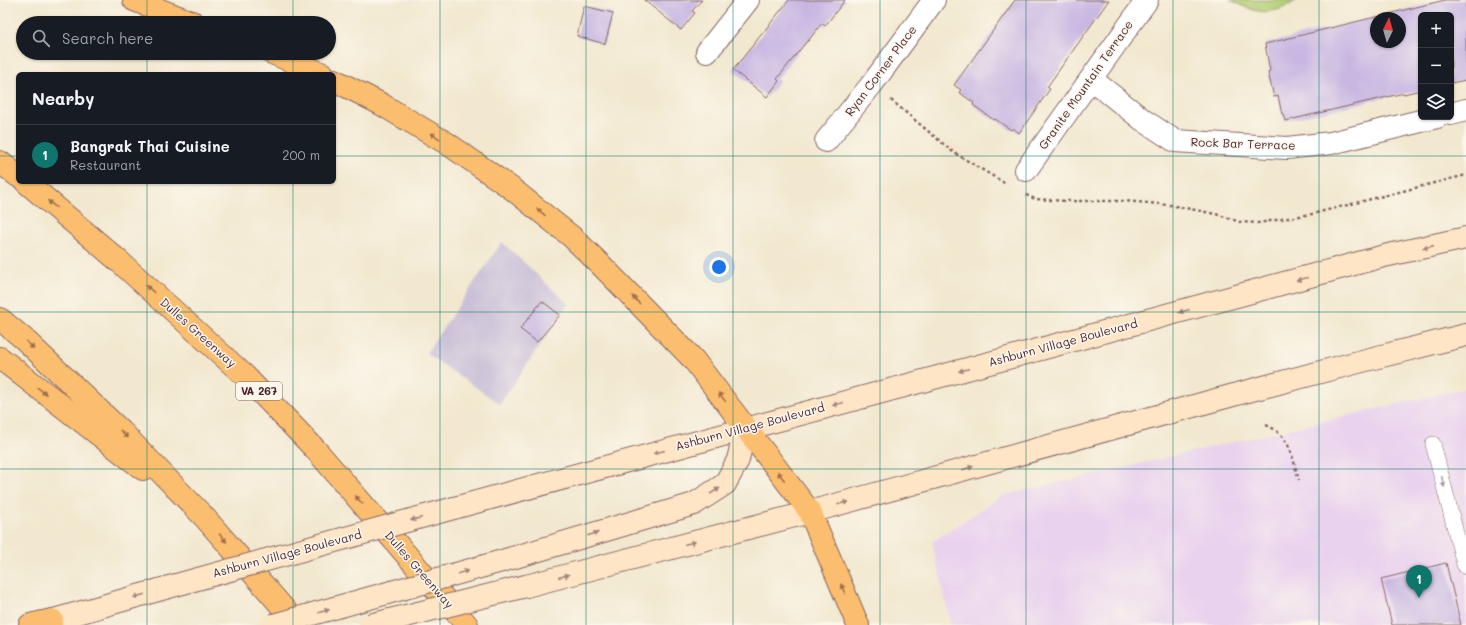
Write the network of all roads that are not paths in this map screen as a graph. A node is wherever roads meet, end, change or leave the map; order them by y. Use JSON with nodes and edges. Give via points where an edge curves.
{"nodes":[{"id":1,"x":134,"y":0,"type":"edge"},
{"id":2,"x":748,"y":0,"type":"edge"},
{"id":3,"x":934,"y":0,"type":"edge"},
{"id":4,"x":1147,"y":0,"type":"edge"},
{"id":5,"x":176,"y":16,"type":"edge"},
{"id":6,"x":707,"y":52,"type":"dead end"},
{"id":7,"x":289,"y":60,"type":"edge"},
{"id":8,"x":318,"y":72,"type":"edge"},
{"id":9,"x":1091,"y":79,"type":"junction"},
{"id":10,"x":336,"y":81,"type":"edge"},
{"id":11,"x":1466,"y":110,"type":"edge"},
{"id":12,"x":1454,"y":113,"type":"edge"},
{"id":13,"x":1425,"y":120,"type":"edge"},
{"id":14,"x":826,"y":140,"type":"dead end"},
{"id":15,"x":0,"y":162,"type":"edge"},
{"id":16,"x":1026,"y":170,"type":"dead end"},
{"id":17,"x":16,"y":174,"type":"edge"},
{"id":18,"x":28,"y":184,"type":"edge"},
{"id":19,"x":1466,"y":238,"type":"edge"},
{"id":20,"x":0,"y":319,"type":"edge"},
{"id":21,"x":1466,"y":335,"type":"edge"},
{"id":22,"x":0,"y":358,"type":"edge"},
{"id":23,"x":745,"y":428,"type":"junction"},
{"id":24,"x":1433,"y":444,"type":"dead end"},
{"id":25,"x":810,"y":512,"type":"junction"},
{"id":26,"x":206,"y":519,"type":"junction"},
{"id":27,"x":1466,"y":567,"type":"edge"},
{"id":28,"x":44,"y":623,"type":"edge"},
{"id":29,"x":30,"y":625,"type":"edge"},
{"id":30,"x":273,"y":625,"type":"edge"},
{"id":31,"x":298,"y":625,"type":"edge"},
{"id":32,"x":370,"y":625,"type":"edge"},
{"id":33,"x":467,"y":625,"type":"edge"},
{"id":34,"x":858,"y":625,"type":"edge"}],
"edges":[{"from":1,"to":5,"type":"highway"},
{"from":2,"to":6,"type":"street"},
{"from":3,"to":14,"type":"street","name":"Ryan Corner Place","via":[[872,84]]},
{"from":4,"to":9,"type":"street","name":"Granite Mountain Terrace"},
{"from":7,"to":8,"type":"highway"},
{"from":9,"to":13,"type":"street","name":"Rock Bar Terrace","via":[[1143,120],[1175,141],[1287,148],[1331,143]]},
{"from":9,"to":16,"type":"street","name":"Granite Mountain Terrace"},
{"from":23,"to":10,"type":"highway","one_way":true,"via":[[693,359],[572,237],[511,188],[448,144],[381,104]]},
{"from":11,"to":12,"type":"street"},
{"from":15,"to":17,"type":"highway"},
{"from":33,"to":18,"type":"highway","name":"Dulles Greenway","number":"VA 267","one_way":true,"via":[[316,450],[244,375],[120,262]]},
{"from":19,"to":23,"type":"main road","name":"Ashburn Village Boulevard","one_way":true,"via":[[1384,256]]},
{"from":20,"to":26,"type":"highway","one_way":true,"via":[[121,431]]},
{"from":25,"to":21,"type":"main road","one_way":true,"via":[[1237,394]]},
{"from":22,"to":26,"type":"highway","one_way":true},
{"from":25,"to":23,"type":"highway","one_way":true},
{"from":23,"to":28,"type":"main road","name":"Ashburn Village Boulevard","one_way":true,"bridge":true},
{"from":30,"to":23,"type":"main road","one_way":true,"bridge":true,"via":[[694,504],[725,484],[738,460]]},
{"from":24,"to":27,"type":"lane","one_way":true},
{"from":32,"to":25,"type":"main road","one_way":true,"bridge":true},
{"from":34,"to":25,"type":"highway","one_way":true},
{"from":26,"to":31,"type":"highway","one_way":true},
{"from":28,"to":29,"type":"highway"}]}
